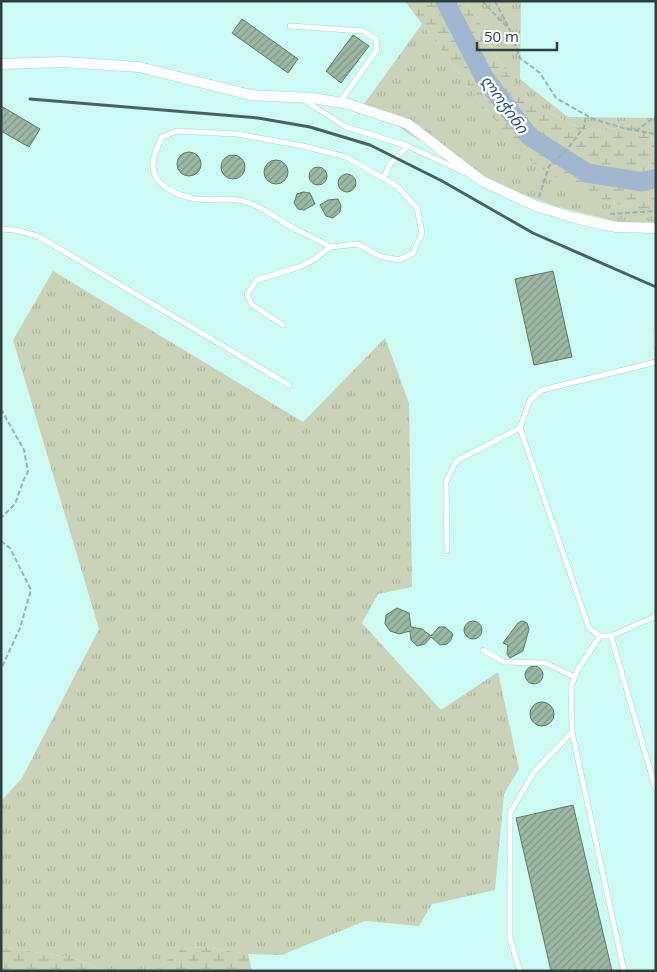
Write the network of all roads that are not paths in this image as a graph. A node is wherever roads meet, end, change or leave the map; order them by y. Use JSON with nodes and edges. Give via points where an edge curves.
{"nodes":[{"id":1,"x":290,"y":26,"type":"dead end"},
{"id":2,"x":1,"y":64,"type":"edge"},
{"id":3,"x":298,"y":97,"type":"junction"},
{"id":4,"x":340,"y":103,"type":"junction"},
{"id":5,"x":408,"y":146,"type":"junction"},
{"id":6,"x":384,"y":178,"type":"junction"},
{"id":7,"x":482,"y":181,"type":"junction"},
{"id":8,"x":656,"y":228,"type":"edge"},
{"id":9,"x":1,"y":229,"type":"edge"},
{"id":10,"x":330,"y":247,"type":"junction"},
{"id":11,"x":283,"y":325,"type":"dead end"},
{"id":12,"x":656,"y":330,"type":"edge"},
{"id":13,"x":656,"y":346,"type":"edge"},
{"id":14,"x":656,"y":362,"type":"edge"},
{"id":15,"x":289,"y":385,"type":"dead end"},
{"id":16,"x":520,"y":428,"type":"junction"},
{"id":17,"x":448,"y":551,"type":"dead end"},
{"id":18,"x":656,"y":616,"type":"edge"},
{"id":19,"x":600,"y":636,"type":"junction"},
{"id":20,"x":611,"y":636,"type":"junction"},
{"id":21,"x":483,"y":650,"type":"dead end"},
{"id":22,"x":575,"y":677,"type":"junction"},
{"id":23,"x":572,"y":732,"type":"junction"},
{"id":24,"x":656,"y":790,"type":"edge"},
{"id":25,"x":520,"y":971,"type":"edge"},
{"id":26,"x":624,"y":971,"type":"edge"}],
"edges":[{"from":1,"to":4,"type":"lane","via":[[363,31],[376,39],[377,50]]},
{"from":2,"to":3,"type":"street","via":[[63,62],[138,67],[251,95]]},
{"from":3,"to":4,"type":"street"},
{"from":3,"to":5,"type":"lane","via":[[346,128]]},
{"from":4,"to":7,"type":"street","via":[[408,124]]},
{"from":5,"to":6,"type":"lane","via":[[390,164]]},
{"from":5,"to":7,"type":"lane"},
{"from":6,"to":10,"type":"lane","via":[[398,186],[417,208],[422,233],[412,253],[399,260],[378,256],[358,244]]},
{"from":6,"to":10,"type":"lane","via":[[346,156],[303,146],[237,134],[177,132],[162,137],[153,167],[158,182],[195,199],[247,202]]},
{"from":7,"to":8,"type":"street","via":[[536,206],[575,218],[616,227]]},
{"from":9,"to":15,"type":"lane","via":[[38,236]]},
{"from":10,"to":11,"type":"lane","via":[[299,267],[257,280],[248,294],[252,305]]},
{"from":12,"to":13,"type":"lane"},
{"from":14,"to":16,"type":"lane","via":[[542,390],[530,400]]},
{"from":16,"to":17,"type":"lane","via":[[456,461],[446,482]]},
{"from":16,"to":19,"type":"lane","via":[[589,628]]},
{"from":18,"to":20,"type":"lane"},
{"from":19,"to":20,"type":"lane"},
{"from":19,"to":22,"type":"lane"},
{"from":20,"to":24,"type":"lane"},
{"from":21,"to":22,"type":"lane","via":[[504,662],[545,663]]},
{"from":22,"to":23,"type":"lane","via":[[571,686]]},
{"from":23,"to":25,"type":"lane","via":[[534,772],[510,812],[510,938]]},
{"from":23,"to":26,"type":"lane"}]}
